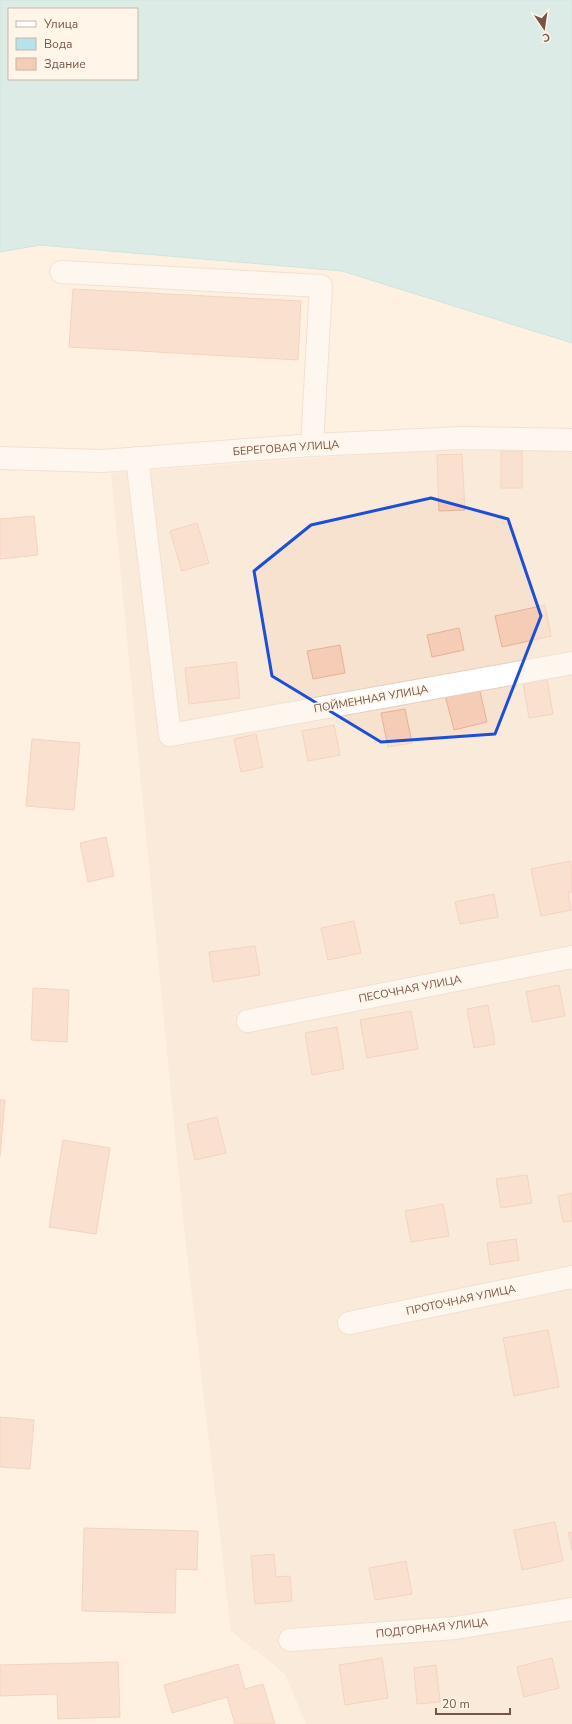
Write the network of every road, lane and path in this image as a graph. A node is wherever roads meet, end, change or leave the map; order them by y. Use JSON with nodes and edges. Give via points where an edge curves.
{"nodes":[{"id":1,"x":61,"y":272,"type":"dead end"},
{"id":2,"x":572,"y":440,"type":"edge"},
{"id":3,"x":312,"y":445,"type":"junction"},
{"id":4,"x":0,"y":458,"type":"edge"},
{"id":5,"x":137,"y":458,"type":"junction"},
{"id":6,"x":572,"y":663,"type":"edge"},
{"id":7,"x":572,"y":957,"type":"edge"},
{"id":8,"x":248,"y":1021,"type":"dead end"},
{"id":9,"x":572,"y":1277,"type":"edge"},
{"id":10,"x":349,"y":1323,"type":"dead end"},
{"id":11,"x":572,"y":1609,"type":"edge"},
{"id":12,"x":290,"y":1640,"type":"dead end"}],
"edges":[{"from":1,"to":3,"type":"street","via":[[321,286]]},
{"from":2,"to":3,"type":"street","name":"БЕРЕГОВАЯ УЛИЦА","via":[[462,438]]},
{"from":3,"to":5,"type":"street","name":"БЕРЕГОВАЯ УЛИЦА"},
{"from":4,"to":5,"type":"street","name":"БЕРЕГОВАЯ УЛИЦА","via":[[102,461]]},
{"from":5,"to":6,"type":"street","name":"ПОЙМЕННАЯ УЛИЦА","via":[[170,735]]},
{"from":7,"to":8,"type":"street","name":"ПЕСОЧНАЯ УЛИЦА"},
{"from":9,"to":10,"type":"street","name":"ПРОТОЧНАЯ УЛИЦА"},
{"from":11,"to":12,"type":"street","name":"ПОДГОРНАЯ УЛИЦА","via":[[455,1628]]}]}
